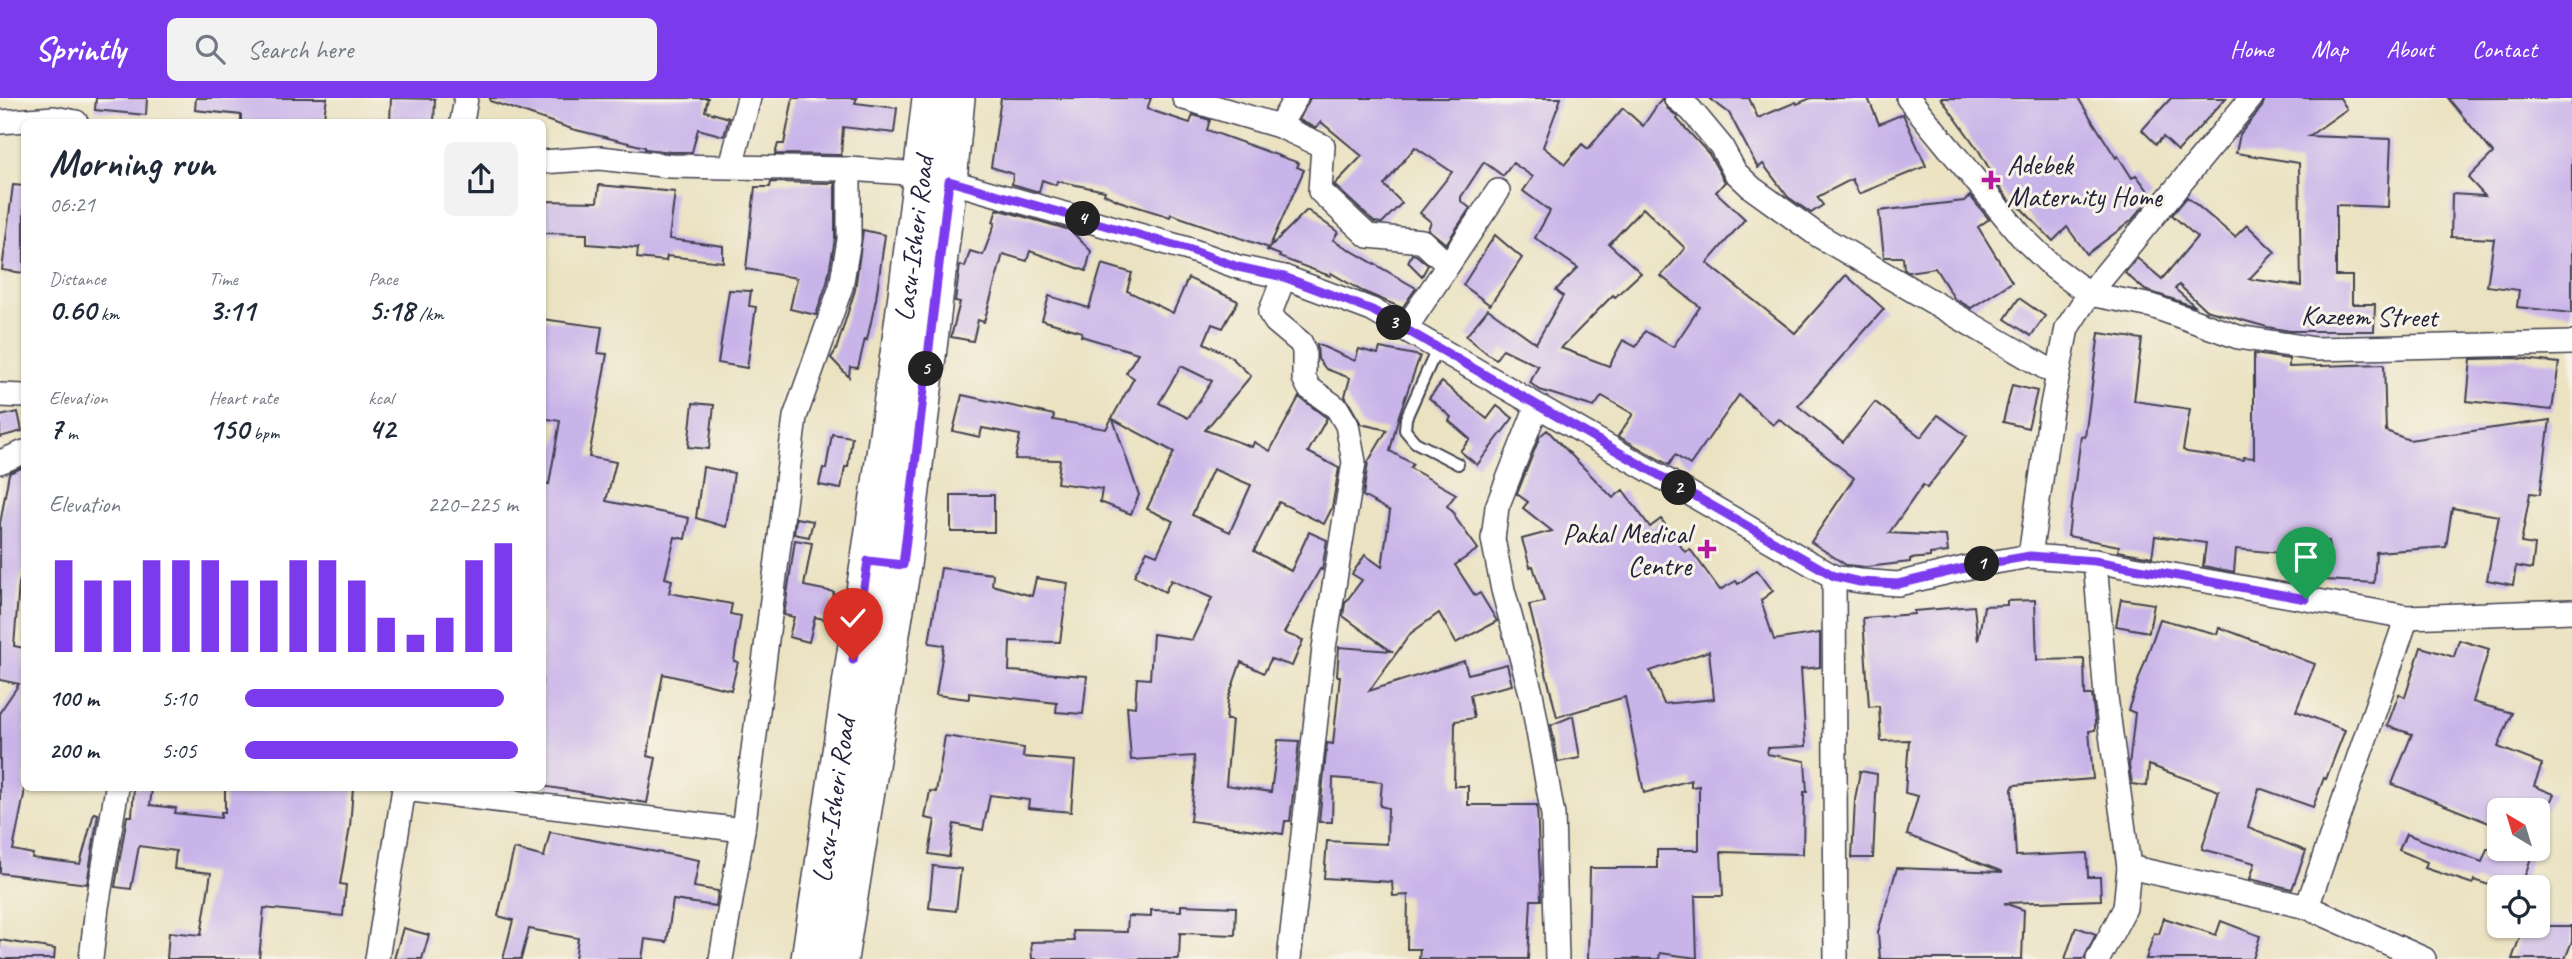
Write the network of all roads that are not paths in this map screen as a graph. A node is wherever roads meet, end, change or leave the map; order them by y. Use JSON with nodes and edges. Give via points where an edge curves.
{"nodes":[{"id":1,"x":467,"y":98,"type":"edge"},
{"id":2,"x":749,"y":98,"type":"edge"},
{"id":3,"x":930,"y":98,"type":"edge"},
{"id":4,"x":957,"y":98,"type":"edge"},
{"id":5,"x":1184,"y":98,"type":"edge"},
{"id":6,"x":1296,"y":98,"type":"edge"},
{"id":7,"x":1676,"y":98,"type":"edge"},
{"id":8,"x":1908,"y":98,"type":"edge"},
{"id":9,"x":2251,"y":98,"type":"edge"},
{"id":10,"x":40,"y":119,"type":"edge"},
{"id":11,"x":60,"y":119,"type":"edge"},
{"id":12,"x":463,"y":119,"type":"edge"},
{"id":13,"x":21,"y":120,"type":"edge"},
{"id":14,"x":0,"y":122,"type":"edge"},
{"id":15,"x":1279,"y":126,"type":"junction"},
{"id":16,"x":546,"y":162,"type":"edge"},
{"id":17,"x":731,"y":166,"type":"junction"},
{"id":18,"x":849,"y":169,"type":"junction"},
{"id":19,"x":935,"y":177,"type":"junction"},
{"id":20,"x":1498,"y":191,"type":"dead end"},
{"id":21,"x":1448,"y":265,"type":"junction"},
{"id":22,"x":1284,"y":277,"type":"junction"},
{"id":23,"x":2089,"y":294,"type":"junction"},
{"id":24,"x":1405,"y":328,"type":"junction"},
{"id":25,"x":2572,"y":343,"type":"edge"},
{"id":26,"x":1438,"y":347,"type":"junction"},
{"id":27,"x":2058,"y":375,"type":"junction"},
{"id":28,"x":0,"y":395,"type":"edge"},
{"id":29,"x":21,"y":396,"type":"edge"},
{"id":30,"x":1537,"y":407,"type":"junction"},
{"id":31,"x":21,"y":453,"type":"edge"},
{"id":32,"x":0,"y":462,"type":"edge"},
{"id":33,"x":1458,"y":464,"type":"dead end"},
{"id":34,"x":2030,"y":556,"type":"junction"},
{"id":35,"x":868,"y":561,"type":"junction"},
{"id":36,"x":2095,"y":561,"type":"junction"},
{"id":37,"x":903,"y":565,"type":"junction"},
{"id":38,"x":1834,"y":576,"type":"junction"},
{"id":39,"x":2572,"y":611,"type":"edge"},
{"id":40,"x":2407,"y":617,"type":"junction"},
{"id":41,"x":117,"y":791,"type":"edge"},
{"id":42,"x":404,"y":791,"type":"edge"},
{"id":43,"x":428,"y":791,"type":"edge"},
{"id":44,"x":743,"y":830,"type":"junction"},
{"id":45,"x":2129,"y":867,"type":"junction"},
{"id":46,"x":2306,"y":906,"type":"junction"},
{"id":47,"x":91,"y":959,"type":"edge"},
{"id":48,"x":377,"y":959,"type":"edge"},
{"id":49,"x":721,"y":959,"type":"edge"},
{"id":50,"x":809,"y":959,"type":"edge"},
{"id":51,"x":840,"y":959,"type":"edge"},
{"id":52,"x":1289,"y":959,"type":"edge"},
{"id":53,"x":1556,"y":959,"type":"edge"},
{"id":54,"x":1836,"y":959,"type":"edge"},
{"id":55,"x":2098,"y":959,"type":"edge"},
{"id":56,"x":2424,"y":959,"type":"edge"}],
"edges":[{"from":1,"to":12,"type":"street"},
{"from":2,"to":17,"type":"street"},
{"from":3,"to":19,"type":"main road","name":"Lasu-Isheri Road"},
{"from":4,"to":19,"type":"main road","name":"Lasu-Isheri Road"},
{"from":5,"to":15,"type":"street"},
{"from":6,"to":15,"type":"street"},
{"from":7,"to":27,"type":"street","via":[[1721,146],[1735,172],[1815,234]]},
{"from":8,"to":23,"type":"street","via":[[2022,237]]},
{"from":9,"to":23,"type":"street"},
{"from":10,"to":11,"type":"street"},
{"from":13,"to":14,"type":"street"},
{"from":15,"to":21,"type":"street","via":[[1323,146],[1320,191],[1368,236],[1422,241]]},
{"from":16,"to":17,"type":"street","via":[[600,158],[670,166]]},
{"from":17,"to":18,"type":"street"},
{"from":18,"to":19,"type":"street"},
{"from":18,"to":44,"type":"street","via":[[849,240],[842,287],[795,417]]},
{"from":19,"to":22,"type":"street"},
{"from":19,"to":35,"type":"main road","name":"Lasu-Isheri Road"},
{"from":19,"to":37,"type":"main road","name":"Lasu-Isheri Road"},
{"from":20,"to":21,"type":"street"},
{"from":21,"to":24,"type":"street"},
{"from":22,"to":24,"type":"street","via":[[1372,310]]},
{"from":22,"to":52,"type":"street","via":[[1270,313],[1301,342],[1304,378],[1309,388],[1338,408],[1347,425],[1354,462],[1324,648]]},
{"from":23,"to":25,"type":"street","name":"Kazeem Street","via":[[2152,306],[2238,337],[2315,349]]},
{"from":23,"to":27,"type":"street","via":[[2067,328]]},
{"from":24,"to":26,"type":"street"},
{"from":26,"to":30,"type":"street"},
{"from":26,"to":33,"type":"lane","via":[[1406,418],[1405,430],[1415,442]]},
{"from":27,"to":34,"type":"street"},
{"from":28,"to":29,"type":"street"},
{"from":30,"to":38,"type":"street"},
{"from":30,"to":53,"type":"street","via":[[1497,507],[1493,539],[1531,693],[1553,815]]},
{"from":31,"to":32,"type":"street"},
{"from":34,"to":36,"type":"street"},
{"from":34,"to":38,"type":"street","via":[[1898,584]]},
{"from":35,"to":37,"type":"main road"},
{"from":35,"to":50,"type":"main road","name":"Lasu-Isheri Road"},
{"from":36,"to":40,"type":"street"},
{"from":36,"to":45,"type":"street","via":[[2106,697]]},
{"from":37,"to":51,"type":"main road","name":"Lasu-Isheri Road"},
{"from":38,"to":54,"type":"street"},
{"from":39,"to":40,"type":"street"},
{"from":40,"to":46,"type":"street"},
{"from":41,"to":47,"type":"street"},
{"from":42,"to":48,"type":"street"},
{"from":43,"to":44,"type":"street"},
{"from":44,"to":49,"type":"street"},
{"from":45,"to":46,"type":"street"},
{"from":45,"to":55,"type":"street","via":[[2125,908]]},
{"from":46,"to":56,"type":"street"}]}
